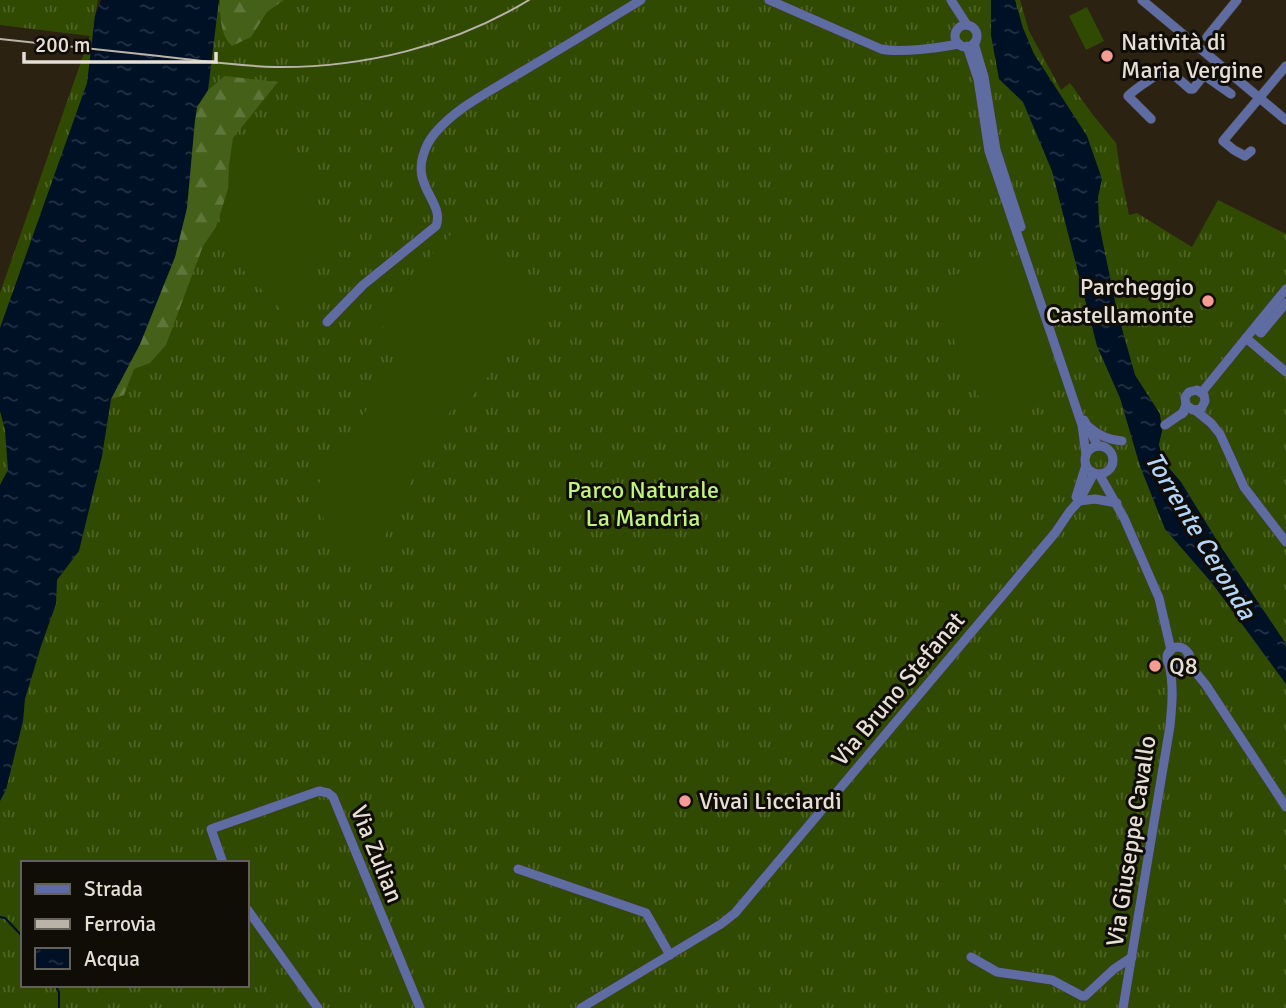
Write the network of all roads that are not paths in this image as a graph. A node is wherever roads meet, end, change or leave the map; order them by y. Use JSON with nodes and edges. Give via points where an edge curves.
{"nodes":[{"id":1,"x":641,"y":0,"type":"edge"},
{"id":2,"x":769,"y":0,"type":"edge"},
{"id":3,"x":1142,"y":0,"type":"edge"},
{"id":4,"x":1237,"y":0,"type":"edge"},
{"id":5,"x":952,"y":1,"type":"edge"},
{"id":6,"x":964,"y":37,"type":"junction"},
{"id":7,"x":1208,"y":37,"type":"dead end"},
{"id":8,"x":1286,"y":66,"type":"edge"},
{"id":9,"x":1231,"y":94,"type":"dead end"},
{"id":10,"x":1259,"y":98,"type":"junction"},
{"id":11,"x":1151,"y":119,"type":"dead end"},
{"id":12,"x":1286,"y":120,"type":"edge"},
{"id":13,"x":1251,"y":150,"type":"dead end"},
{"id":14,"x":1286,"y":289,"type":"edge"},
{"id":15,"x":1286,"y":303,"type":"edge"},
{"id":16,"x":327,"y":323,"type":"dead end"},
{"id":17,"x":1255,"y":328,"type":"junction"},
{"id":18,"x":1246,"y":338,"type":"junction"},
{"id":19,"x":1286,"y":372,"type":"edge"},
{"id":20,"x":1202,"y":392,"type":"junction"},
{"id":21,"x":1204,"y":404,"type":"junction"},
{"id":22,"x":1188,"y":409,"type":"junction"},
{"id":23,"x":1211,"y":423,"type":"junction"},
{"id":24,"x":1086,"y":425,"type":"junction"},
{"id":25,"x":1166,"y":425,"type":"dead end"},
{"id":26,"x":1105,"y":448,"type":"junction"},
{"id":27,"x":1086,"y":460,"type":"junction"},
{"id":28,"x":1110,"y":470,"type":"junction"},
{"id":29,"x":1096,"y":474,"type":"junction"},
{"id":30,"x":1079,"y":501,"type":"junction"},
{"id":31,"x":1117,"y":503,"type":"junction"},
{"id":32,"x":1070,"y":512,"type":"junction"},
{"id":33,"x":1124,"y":517,"type":"junction"},
{"id":34,"x":1286,"y":542,"type":"edge"},
{"id":35,"x":1175,"y":648,"type":"junction"},
{"id":36,"x":1181,"y":667,"type":"junction"},
{"id":37,"x":1286,"y":807,"type":"edge"},
{"id":38,"x":222,"y":861,"type":"edge"},
{"id":39,"x":519,"y":869,"type":"dead end"},
{"id":40,"x":248,"y":910,"type":"edge"},
{"id":41,"x":670,"y":955,"type":"junction"},
{"id":42,"x":971,"y":957,"type":"dead end"},
{"id":43,"x":1132,"y":957,"type":"junction"},
{"id":44,"x":318,"y":1008,"type":"edge"},
{"id":45,"x":419,"y":1008,"type":"edge"},
{"id":46,"x":581,"y":1008,"type":"edge"},
{"id":47,"x":1123,"y":1008,"type":"edge"}],
"edges":[{"from":1,"to":16,"type":"street","via":[[464,107],[435,133],[422,159],[421,175],[438,209],[436,226],[363,285]]},
{"from":2,"to":6,"type":"street","via":[[888,51],[925,49]]},
{"from":3,"to":10,"type":"street"},
{"from":4,"to":7,"type":"street"},
{"from":5,"to":6,"type":"street"},
{"from":6,"to":24,"type":"street","via":[[984,77],[996,150]]},
{"from":6,"to":27,"type":"street","via":[[978,79],[989,151],[1082,425]]},
{"from":8,"to":10,"type":"street"},
{"from":9,"to":11,"type":"street","via":[[1204,75],[1190,89],[1166,68],[1128,96]]},
{"from":10,"to":12,"type":"street"},
{"from":10,"to":13,"type":"street","via":[[1223,141],[1245,156]]},
{"from":14,"to":17,"type":"street"},
{"from":15,"to":17,"type":"street","via":[[1261,333]]},
{"from":17,"to":18,"type":"street"},
{"from":18,"to":19,"type":"street"},
{"from":18,"to":20,"type":"street"},
{"from":20,"to":21,"type":"street"},
{"from":20,"to":22,"type":"street","via":[[1189,392],[1185,397]]},
{"from":21,"to":22,"type":"street","via":[[1201,409]]},
{"from":21,"to":23,"type":"street"},
{"from":22,"to":23,"type":"street"},
{"from":22,"to":25,"type":"street"},
{"from":23,"to":34,"type":"street","via":[[1248,493]]},
{"from":24,"to":26,"type":"street"},
{"from":24,"to":26,"type":"street","via":[[1096,434],[1124,440]]},
{"from":26,"to":27,"type":"street","via":[[1091,449]]},
{"from":26,"to":28,"type":"street","via":[[1114,462]]},
{"from":27,"to":29,"type":"street"},
{"from":27,"to":32,"type":"street","name":"Via Bruno Stefanat"},
{"from":28,"to":29,"type":"street"},
{"from":28,"to":33,"type":"street"},
{"from":29,"to":30,"type":"street","name":"Via Bruno Stefanat"},
{"from":29,"to":31,"type":"street"},
{"from":30,"to":31,"type":"street"},
{"from":30,"to":32,"type":"street","name":"Via Bruno Stefanat"},
{"from":31,"to":33,"type":"street"},
{"from":32,"to":41,"type":"street","name":"Via Bruno Stefanat","via":[[735,913]]},
{"from":33,"to":35,"type":"street"},
{"from":35,"to":36,"type":"street","via":[[1167,659]]},
{"from":35,"to":36,"type":"street","via":[[1189,654]]},
{"from":36,"to":37,"type":"street","via":[[1206,685]]},
{"from":36,"to":43,"type":"street","name":"Via Giuseppe Cavallo","via":[[1173,679],[1170,726]]},
{"from":38,"to":45,"type":"street","name":"Via Zulian","via":[[211,829],[319,791],[328,793]]},
{"from":39,"to":41,"type":"street","via":[[646,913]]},
{"from":40,"to":44,"type":"street"},
{"from":41,"to":46,"type":"street","name":"Via Bruno Stefanat"},
{"from":42,"to":43,"type":"street","via":[[997,972],[1052,980],[1085,996]]},
{"from":43,"to":47,"type":"street","name":"Via Giuseppe Cavallo"}]}
